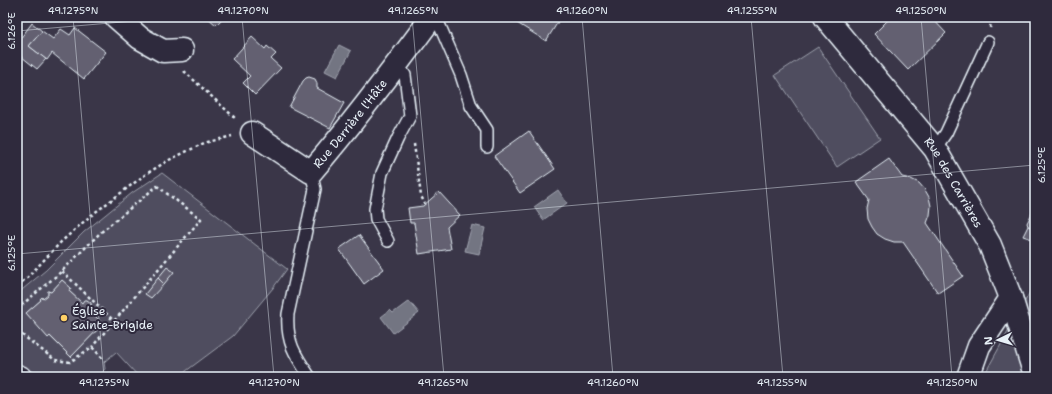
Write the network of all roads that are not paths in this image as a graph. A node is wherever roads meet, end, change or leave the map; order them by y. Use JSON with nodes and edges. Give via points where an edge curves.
{"nodes":[{"id":1,"x":116,"y":17,"type":"edge"},
{"id":2,"x":432,"y":17,"type":"edge"},
{"id":3,"x":436,"y":17,"type":"edge"},
{"id":4,"x":825,"y":17,"type":"edge"},
{"id":5,"x":988,"y":42,"type":"dead end"},
{"id":6,"x":173,"y":50,"type":"road end"},
{"id":7,"x":397,"y":64,"type":"junction"},
{"id":8,"x":252,"y":133,"type":"road end"},
{"id":9,"x":486,"y":147,"type":"dead end"},
{"id":10,"x":935,"y":150,"type":"junction"},
{"id":11,"x":311,"y":172,"type":"junction"},
{"id":12,"x":388,"y":241,"type":"dead end"},
{"id":13,"x":1011,"y":298,"type":"junction"},
{"id":14,"x":1035,"y":375,"type":"edge"},
{"id":15,"x":17,"y":376,"type":"edge"},
{"id":16,"x":20,"y":377,"type":"edge"},
{"id":17,"x":310,"y":377,"type":"edge"},
{"id":18,"x":968,"y":377,"type":"edge"}],
"edges":[{"from":1,"to":6,"type":"street","via":[[140,38]]},
{"from":2,"to":7,"type":"street","name":"Rue Derrière l'Hâte"},
{"from":3,"to":9,"type":"lane","via":[[461,75],[471,106],[487,130]]},
{"from":4,"to":10,"type":"street","name":"Rue des Carrières"},
{"from":5,"to":10,"type":"lane","via":[[946,133]]},
{"from":7,"to":11,"type":"street","name":"Rue Derrière l'Hâte"},
{"from":7,"to":12,"type":"lane","via":[[405,75],[410,116],[382,173],[375,208],[376,219]]},
{"from":8,"to":11,"type":"street","name":"Rue Derrière l'Hâte"},
{"from":10,"to":13,"type":"street","name":"Rue des Carrières","via":[[990,245]]},
{"from":11,"to":17,"type":"lane","via":[[315,189],[287,326],[289,340],[296,356]]},
{"from":13,"to":14,"type":"street","name":"Rue des Carrières"},
{"from":13,"to":18,"type":"street","via":[[979,346]]},
{"from":15,"to":16,"type":"street"}]}
